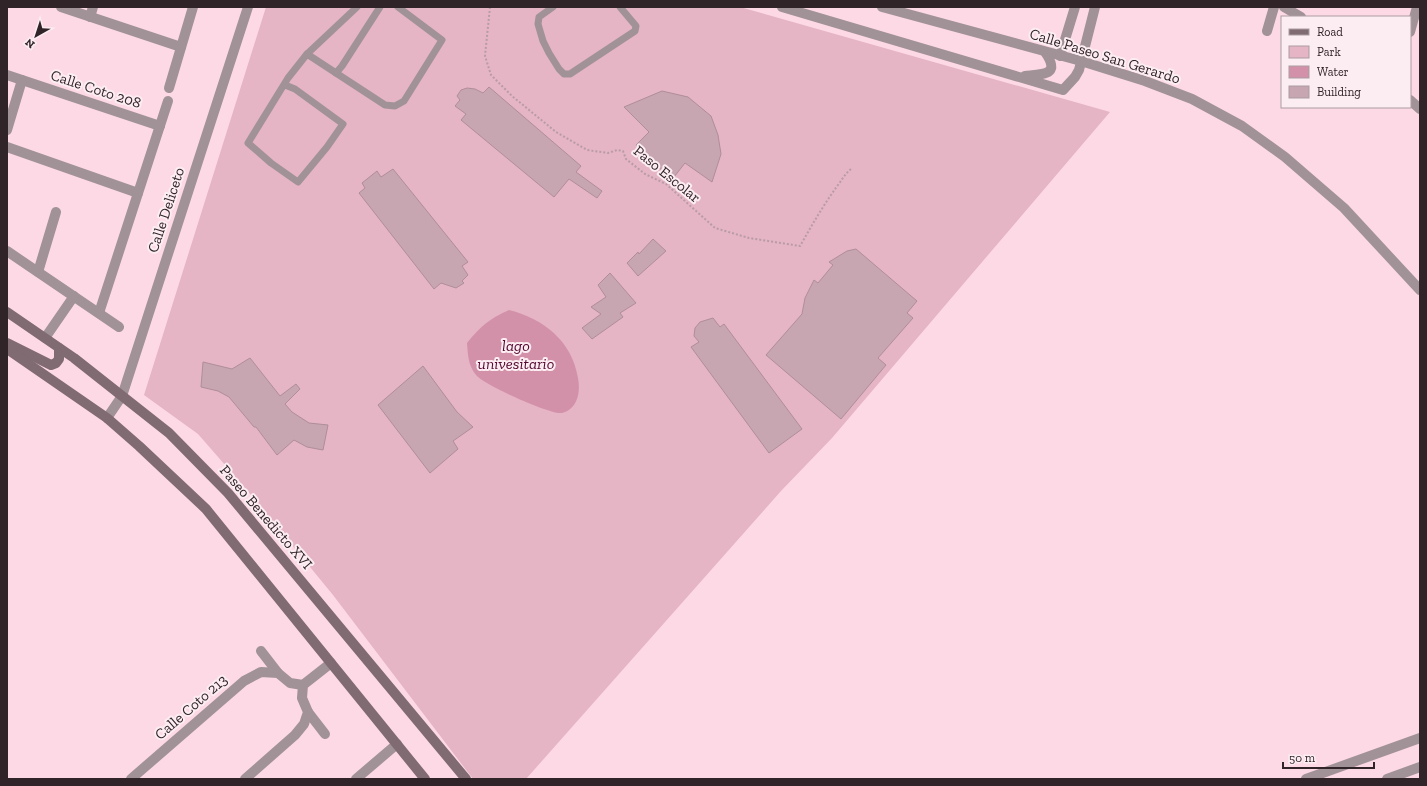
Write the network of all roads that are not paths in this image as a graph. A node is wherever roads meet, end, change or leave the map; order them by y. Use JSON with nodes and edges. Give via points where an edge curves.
{"nodes":[{"id":1,"x":61,"y":7,"type":"edge"},
{"id":2,"x":193,"y":7,"type":"edge"},
{"id":3,"x":248,"y":7,"type":"edge"},
{"id":4,"x":357,"y":7,"type":"edge"},
{"id":5,"x":380,"y":7,"type":"edge"},
{"id":6,"x":398,"y":7,"type":"edge"},
{"id":7,"x":553,"y":7,"type":"edge"},
{"id":8,"x":620,"y":7,"type":"edge"},
{"id":9,"x":782,"y":7,"type":"edge"},
{"id":10,"x":882,"y":7,"type":"edge"},
{"id":11,"x":900,"y":7,"type":"edge"},
{"id":12,"x":1075,"y":7,"type":"edge"},
{"id":13,"x":1095,"y":7,"type":"edge"},
{"id":14,"x":1274,"y":7,"type":"edge"},
{"id":15,"x":1284,"y":7,"type":"edge"},
{"id":16,"x":1417,"y":7,"type":"edge"},
{"id":17,"x":92,"y":12,"type":"edge"},
{"id":18,"x":908,"y":14,"type":"junction"},
{"id":19,"x":1299,"y":16,"type":"edge"},
{"id":20,"x":1411,"y":28,"type":"edge"},
{"id":21,"x":1267,"y":31,"type":"dead end"},
{"id":22,"x":181,"y":47,"type":"junction"},
{"id":23,"x":1045,"y":52,"type":"junction"},
{"id":24,"x":307,"y":54,"type":"junction"},
{"id":25,"x":1060,"y":56,"type":"junction"},
{"id":26,"x":1081,"y":61,"type":"junction"},
{"id":27,"x":336,"y":73,"type":"junction"},
{"id":28,"x":7,"y":75,"type":"edge"},
{"id":29,"x":1019,"y":76,"type":"junction"},
{"id":30,"x":22,"y":80,"type":"junction"},
{"id":31,"x":285,"y":85,"type":"junction"},
{"id":32,"x":169,"y":88,"type":"dead end"},
{"id":33,"x":168,"y":100,"type":"dead end"},
{"id":34,"x":1411,"y":101,"type":"edge"},
{"id":35,"x":1420,"y":110,"type":"edge"},
{"id":36,"x":160,"y":126,"type":"junction"},
{"id":37,"x":7,"y":130,"type":"edge"},
{"id":38,"x":7,"y":147,"type":"edge"},
{"id":39,"x":138,"y":194,"type":"junction"},
{"id":40,"x":56,"y":212,"type":"dead end"},
{"id":41,"x":7,"y":251,"type":"edge"},
{"id":42,"x":38,"y":272,"type":"junction"},
{"id":43,"x":1420,"y":290,"type":"edge"},
{"id":44,"x":74,"y":296,"type":"junction"},
{"id":45,"x":7,"y":312,"type":"edge"},
{"id":46,"x":99,"y":313,"type":"junction"},
{"id":47,"x":119,"y":327,"type":"dead end"},
{"id":48,"x":45,"y":338,"type":"junction"},
{"id":49,"x":7,"y":343,"type":"edge"},
{"id":50,"x":59,"y":348,"type":"junction"},
{"id":51,"x":7,"y":350,"type":"edge"},
{"id":52,"x":122,"y":396,"type":"junction"},
{"id":53,"x":106,"y":418,"type":"junction"},
{"id":54,"x":261,"y":651,"type":"dead end"},
{"id":55,"x":331,"y":663,"type":"junction"},
{"id":56,"x":278,"y":673,"type":"junction"},
{"id":57,"x":303,"y":685,"type":"junction"},
{"id":58,"x":308,"y":712,"type":"junction"},
{"id":59,"x":325,"y":734,"type":"dead end"},
{"id":60,"x":1420,"y":738,"type":"edge"},
{"id":61,"x":397,"y":744,"type":"junction"},
{"id":62,"x":1420,"y":767,"type":"edge"},
{"id":63,"x":131,"y":779,"type":"edge"},
{"id":64,"x":245,"y":779,"type":"edge"},
{"id":65,"x":356,"y":779,"type":"edge"},
{"id":66,"x":425,"y":779,"type":"edge"},
{"id":67,"x":466,"y":779,"type":"edge"},
{"id":68,"x":1306,"y":779,"type":"edge"},
{"id":69,"x":1387,"y":779,"type":"edge"}],
"edges":[{"from":1,"to":17,"type":"street"},
{"from":2,"to":22,"type":"street"},
{"from":3,"to":52,"type":"street","name":"Calle Deliceto"},
{"from":4,"to":24,"type":"lane"},
{"from":5,"to":27,"type":"lane"},
{"from":6,"to":27,"type":"lane","via":[[442,40],[404,101],[395,106],[385,105]]},
{"from":7,"to":8,"type":"lane","via":[[539,17],[538,24],[543,41],[559,69],[564,74],[570,74],[635,31],[636,26]]},
{"from":9,"to":29,"type":"street"},
{"from":10,"to":18,"type":"street","name":"Calle Paseo San Gerardo"},
{"from":11,"to":18,"type":"street"},
{"from":12,"to":25,"type":"street"},
{"from":13,"to":26,"type":"street"},
{"from":14,"to":21,"type":"street"},
{"from":15,"to":19,"type":"street"},
{"from":16,"to":20,"type":"street"},
{"from":17,"to":22,"type":"street"},
{"from":18,"to":23,"type":"street","name":"Calle Paseo San Gerardo"},
{"from":22,"to":32,"type":"street"},
{"from":23,"to":25,"type":"street","name":"Calle Paseo San Gerardo"},
{"from":23,"to":29,"type":"street","via":[[1052,64],[1048,72]]},
{"from":24,"to":27,"type":"lane"},
{"from":24,"to":31,"type":"lane"},
{"from":25,"to":26,"type":"street","name":"Calle Paseo San Gerardo"},
{"from":26,"to":29,"type":"street","via":[[1075,77],[1063,90]]},
{"from":26,"to":43,"type":"street","name":"Calle Paseo San Gerardo","via":[[1145,81],[1192,100],[1242,126],[1285,157],[1344,208]]},
{"from":28,"to":30,"type":"street","name":"Calle Coto 208"},
{"from":30,"to":36,"type":"street","name":"Calle Coto 208"},
{"from":30,"to":37,"type":"street"},
{"from":31,"to":31,"type":"lane","via":[[248,143],[298,182],[343,124],[295,89]]},
{"from":33,"to":36,"type":"street"},
{"from":34,"to":35,"type":"street"},
{"from":36,"to":39,"type":"street"},
{"from":38,"to":39,"type":"street"},
{"from":39,"to":46,"type":"street"},
{"from":40,"to":42,"type":"street"},
{"from":41,"to":42,"type":"street"},
{"from":42,"to":44,"type":"street"},
{"from":44,"to":46,"type":"street"},
{"from":44,"to":48,"type":"street"},
{"from":45,"to":48,"type":"street","name":"Paseo Benedicto XVI"},
{"from":46,"to":47,"type":"street"},
{"from":48,"to":50,"type":"street","name":"Paseo Benedicto XVI"},
{"from":49,"to":50,"type":"street","via":[[51,365],[59,359]]},
{"from":50,"to":52,"type":"street","name":"Paseo Benedicto XVI"},
{"from":51,"to":53,"type":"street"},
{"from":52,"to":53,"type":"street","name":"Calle Deliceto"},
{"from":52,"to":67,"type":"street","name":"Paseo Benedicto XVI","via":[[169,433],[228,493]]},
{"from":53,"to":55,"type":"street","via":[[206,509]]},
{"from":54,"to":56,"type":"street"},
{"from":55,"to":57,"type":"street"},
{"from":55,"to":61,"type":"street"},
{"from":56,"to":57,"type":"street","via":[[290,683]]},
{"from":56,"to":63,"type":"street","name":"Calle Coto 213","via":[[261,672],[244,681]]},
{"from":57,"to":58,"type":"street","via":[[302,698]]},
{"from":58,"to":59,"type":"street"},
{"from":58,"to":64,"type":"street","via":[[304,724],[295,736]]},
{"from":60,"to":68,"type":"street"},
{"from":61,"to":65,"type":"street"},
{"from":61,"to":66,"type":"street"},
{"from":62,"to":69,"type":"street"}]}
